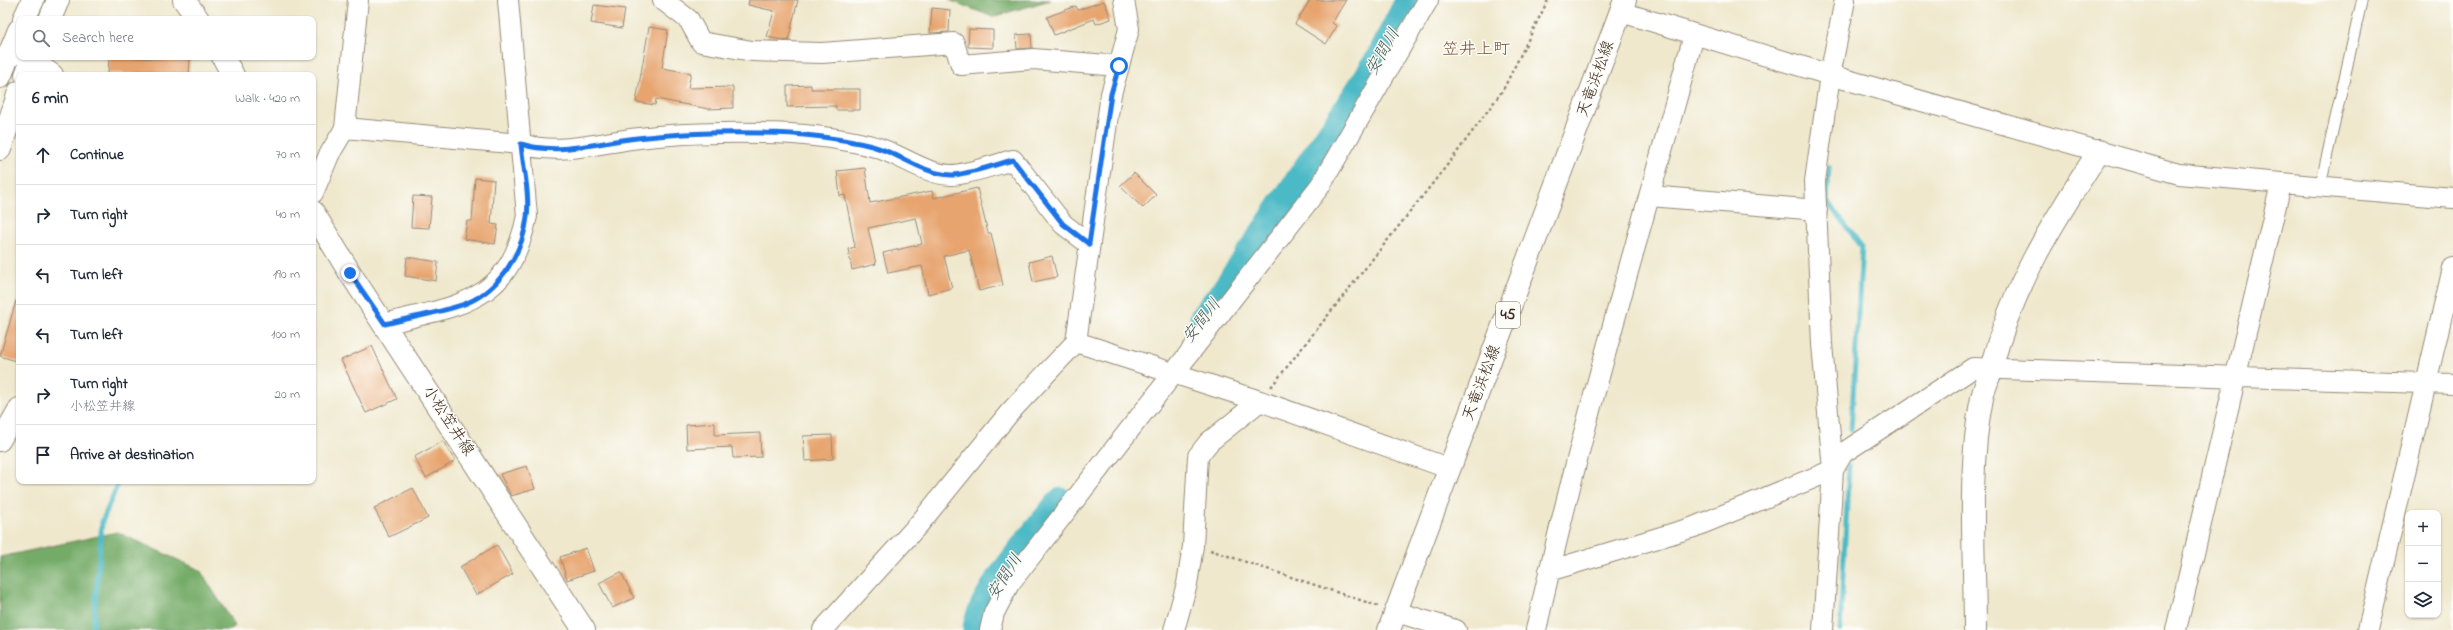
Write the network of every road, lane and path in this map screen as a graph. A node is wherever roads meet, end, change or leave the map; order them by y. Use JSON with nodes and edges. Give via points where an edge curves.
{"nodes":[{"id":1,"x":33,"y":0,"type":"edge"},
{"id":2,"x":58,"y":0,"type":"edge"},
{"id":3,"x":184,"y":0,"type":"edge"},
{"id":4,"x":358,"y":0,"type":"edge"},
{"id":5,"x":508,"y":0,"type":"edge"},
{"id":6,"x":663,"y":0,"type":"edge"},
{"id":7,"x":1124,"y":0,"type":"edge"},
{"id":8,"x":1428,"y":0,"type":"edge"},
{"id":9,"x":1548,"y":0,"type":"edge"},
{"id":10,"x":1845,"y":0,"type":"edge"},
{"id":11,"x":2362,"y":0,"type":"edge"},
{"id":12,"x":1623,"y":6,"type":"edge"},
{"id":13,"x":25,"y":16,"type":"edge"},
{"id":14,"x":51,"y":16,"type":"edge"},
{"id":15,"x":196,"y":16,"type":"edge"},
{"id":16,"x":1694,"y":35,"type":"junction"},
{"id":17,"x":16,"y":58,"type":"edge"},
{"id":18,"x":32,"y":60,"type":"edge"},
{"id":19,"x":225,"y":60,"type":"edge"},
{"id":20,"x":1119,"y":66,"type":"junction"},
{"id":21,"x":48,"y":72,"type":"edge"},
{"id":22,"x":231,"y":72,"type":"edge"},
{"id":23,"x":1830,"y":75,"type":"junction"},
{"id":24,"x":0,"y":77,"type":"edge"},
{"id":25,"x":16,"y":101,"type":"edge"},
{"id":26,"x":345,"y":128,"type":"junction"},
{"id":27,"x":521,"y":144,"type":"junction"},
{"id":28,"x":0,"y":149,"type":"edge"},
{"id":29,"x":2099,"y":151,"type":"junction"},
{"id":30,"x":2281,"y":184,"type":"junction"},
{"id":31,"x":316,"y":186,"type":"edge"},
{"id":32,"x":2320,"y":188,"type":"junction"},
{"id":33,"x":1650,"y":196,"type":"junction"},
{"id":34,"x":2453,"y":198,"type":"edge"},
{"id":35,"x":1817,"y":210,"type":"junction"},
{"id":36,"x":316,"y":217,"type":"edge"},
{"id":37,"x":1089,"y":244,"type":"junction"},
{"id":38,"x":2453,"y":268,"type":"edge"},
{"id":39,"x":385,"y":324,"type":"junction"},
{"id":40,"x":1076,"y":342,"type":"junction"},
{"id":41,"x":1991,"y":369,"type":"junction"},
{"id":42,"x":1167,"y":371,"type":"junction"},
{"id":43,"x":2235,"y":378,"type":"junction"},
{"id":44,"x":2426,"y":383,"type":"junction"},
{"id":45,"x":2453,"y":384,"type":"edge"},
{"id":46,"x":1260,"y":401,"type":"junction"},
{"id":47,"x":16,"y":413,"type":"edge"},
{"id":48,"x":0,"y":441,"type":"edge"},
{"id":49,"x":1448,"y":468,"type":"junction"},
{"id":50,"x":1833,"y":470,"type":"junction"},
{"id":51,"x":1193,"y":544,"type":"junction"},
{"id":52,"x":1549,"y":571,"type":"junction"},
{"id":53,"x":1392,"y":621,"type":"edge"},
{"id":54,"x":584,"y":630,"type":"edge"},
{"id":55,"x":823,"y":630,"type":"edge"},
{"id":56,"x":990,"y":630,"type":"edge"},
{"id":57,"x":1174,"y":630,"type":"edge"},
{"id":58,"x":1456,"y":630,"type":"edge"},
{"id":59,"x":1536,"y":630,"type":"edge"},
{"id":60,"x":1823,"y":630,"type":"edge"},
{"id":61,"x":1975,"y":630,"type":"edge"},
{"id":62,"x":2176,"y":630,"type":"edge"},
{"id":63,"x":2368,"y":630,"type":"edge"}],
"edges":[{"from":1,"to":13,"type":"main road"},
{"from":2,"to":14,"type":"main road"},
{"from":3,"to":15,"type":"main road"},
{"from":4,"to":26,"type":"street"},
{"from":5,"to":27,"type":"street"},
{"from":6,"to":20,"type":"street","via":[[689,20],[701,42],[752,51],[822,53],[954,43],[961,65],[1033,60]]},
{"from":7,"to":20,"type":"street","via":[[1129,29]]},
{"from":8,"to":42,"type":"street","via":[[1320,186]]},
{"from":9,"to":46,"type":"path","via":[[1503,90],[1452,159]]},
{"from":10,"to":23,"type":"street"},
{"from":11,"to":32,"type":"lane"},
{"from":12,"to":16,"type":"street"},
{"from":12,"to":49,"type":"main road","name":"天竜浜松線","number":"45","via":[[1497,346]]},
{"from":16,"to":23,"type":"street"},
{"from":16,"to":33,"type":"street"},
{"from":17,"to":24,"type":"main road"},
{"from":18,"to":21,"type":"main road"},
{"from":19,"to":22,"type":"main road"},
{"from":20,"to":37,"type":"street","via":[[1111,94]]},
{"from":23,"to":29,"type":"street"},
{"from":23,"to":35,"type":"street","via":[[1815,181]]},
{"from":25,"to":28,"type":"main road"},
{"from":26,"to":27,"type":"street"},
{"from":26,"to":31,"type":"street","via":[[329,155]]},
{"from":27,"to":37,"type":"street","via":[[535,148],[590,147],[669,134],[763,132],[872,146],[941,174],[953,175],[1013,160],[1063,224]]},
{"from":27,"to":39,"type":"street","via":[[527,216],[522,241],[509,266],[491,288],[468,302]]},
{"from":29,"to":30,"type":"street","via":[[2179,174]]},
{"from":29,"to":41,"type":"main road","via":[[2046,234],[2027,269],[1995,348]]},
{"from":30,"to":32,"type":"street"},
{"from":30,"to":43,"type":"street"},
{"from":32,"to":34,"type":"street"},
{"from":33,"to":35,"type":"street"},
{"from":33,"to":52,"type":"street"},
{"from":35,"to":50,"type":"street","via":[[1822,344]]},
{"from":36,"to":39,"type":"main road","name":"小松笠井線"},
{"from":37,"to":40,"type":"street"},
{"from":38,"to":44,"type":"street"},
{"from":39,"to":54,"type":"main road","name":"小松笠井線"},
{"from":40,"to":42,"type":"street"},
{"from":40,"to":55,"type":"street","via":[[1010,412],[919,524]]},
{"from":41,"to":43,"type":"street"},
{"from":41,"to":50,"type":"street","via":[[1973,368],[1843,453]]},
{"from":41,"to":61,"type":"main road","via":[[1982,397],[1976,447]]},
{"from":42,"to":46,"type":"street"},
{"from":42,"to":56,"type":"street","via":[[1009,584],[994,613]]},
{"from":43,"to":44,"type":"street"},
{"from":43,"to":62,"type":"street"},
{"from":44,"to":45,"type":"street"},
{"from":44,"to":63,"type":"street"},
{"from":46,"to":49,"type":"street"},
{"from":46,"to":51,"type":"street","via":[[1209,442],[1198,456]]},
{"from":47,"to":48,"type":"street"},
{"from":49,"to":53,"type":"main road","name":"天竜浜松線","number":"45"},
{"from":50,"to":52,"type":"street","via":[[1694,527]]},
{"from":50,"to":60,"type":"street"},
{"from":51,"to":53,"type":"path"},
{"from":51,"to":57,"type":"street","via":[[1187,584]]},
{"from":52,"to":59,"type":"street"},
{"from":53,"to":58,"type":"street"}]}
